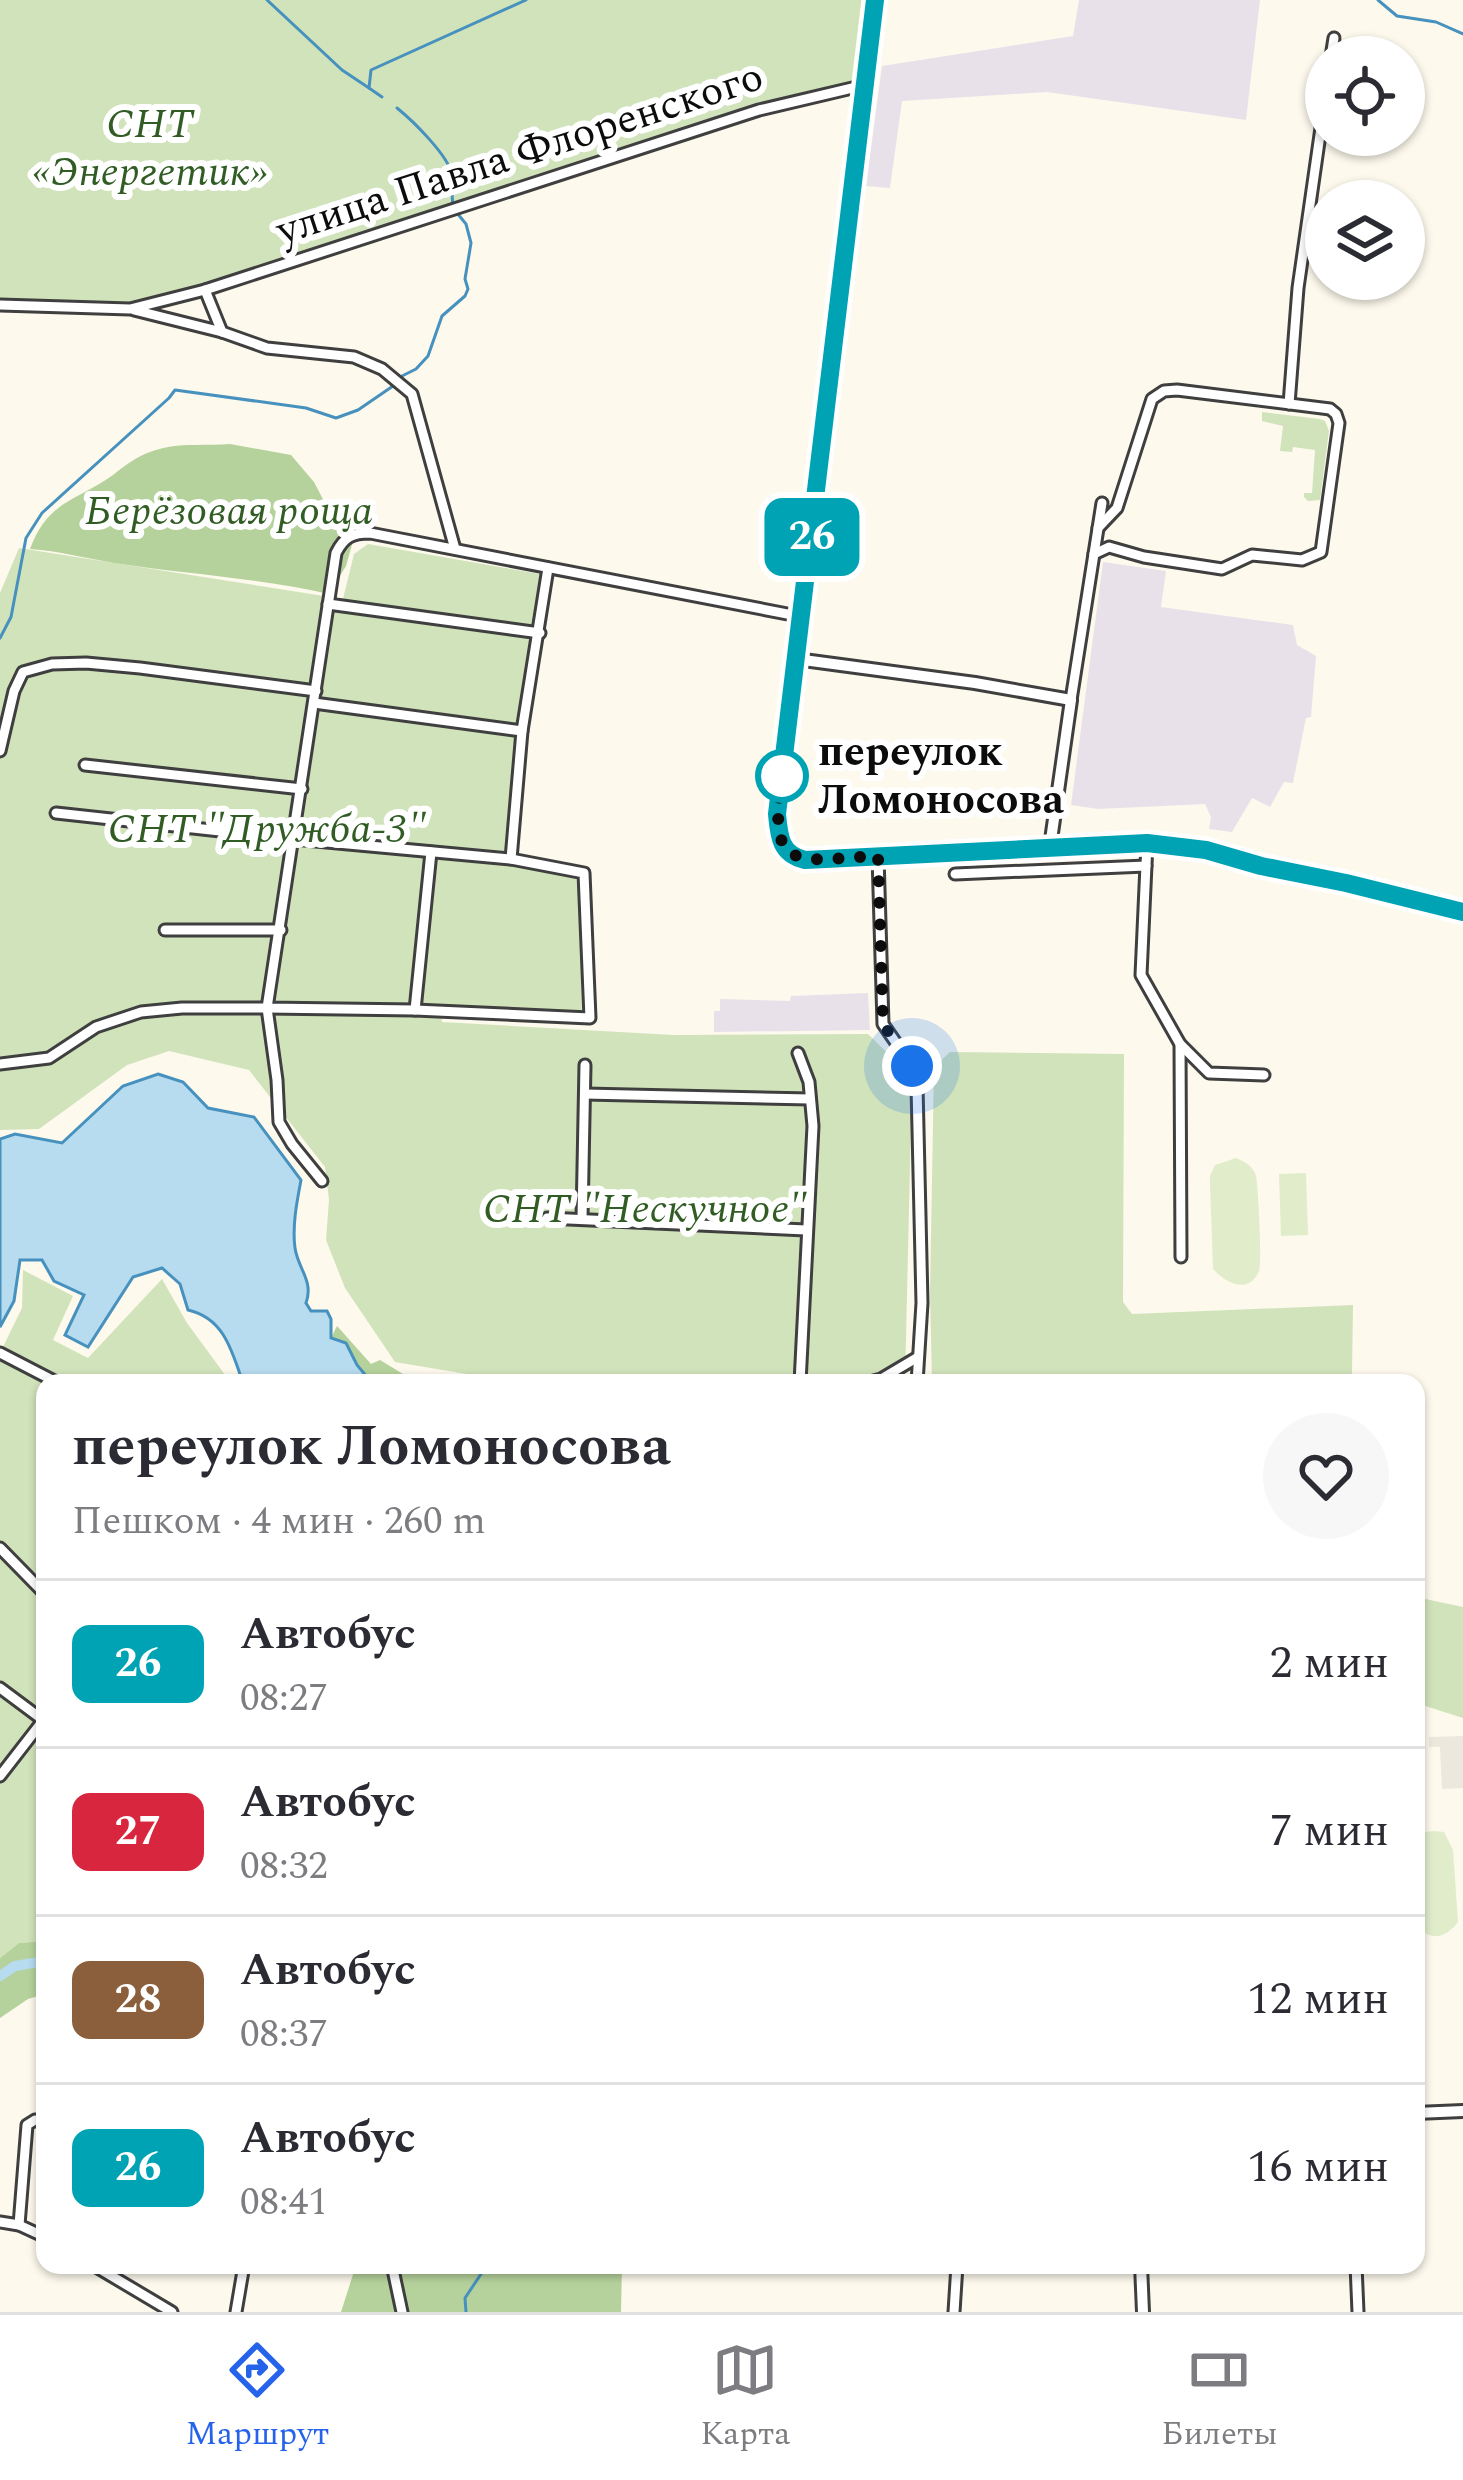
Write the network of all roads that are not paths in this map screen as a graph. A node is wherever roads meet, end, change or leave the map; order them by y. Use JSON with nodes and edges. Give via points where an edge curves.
{"nodes":[{"id":1,"x":875,"y":0,"type":"edge"},
{"id":2,"x":861,"y":85,"type":"junction"},
{"id":3,"x":1317,"y":156,"type":"edge"},
{"id":4,"x":205,"y":290,"type":"junction"},
{"id":5,"x":0,"y":305,"type":"edge"},
{"id":6,"x":130,"y":309,"type":"junction"},
{"id":7,"x":223,"y":332,"type":"junction"},
{"id":8,"x":1289,"y":404,"type":"junction"},
{"id":9,"x":1102,"y":503,"type":"dead end"},
{"id":10,"x":1098,"y":528,"type":"junction"},
{"id":11,"x":454,"y":549,"type":"junction"},
{"id":12,"x":1094,"y":554,"type":"junction"},
{"id":13,"x":548,"y":568,"type":"junction"},
{"id":14,"x":328,"y":604,"type":"junction"},
{"id":15,"x":802,"y":617,"type":"junction"},
{"id":16,"x":540,"y":633,"type":"junction"},
{"id":17,"x":796,"y":659,"type":"junction"},
{"id":18,"x":315,"y":697,"type":"junction"},
{"id":19,"x":1071,"y":700,"type":"junction"},
{"id":20,"x":522,"y":730,"type":"junction"},
{"id":21,"x":0,"y":751,"type":"edge"},
{"id":22,"x":85,"y":765,"type":"dead end"},
{"id":23,"x":302,"y":789,"type":"junction"},
{"id":24,"x":56,"y":813,"type":"dead end"},
{"id":25,"x":294,"y":839,"type":"junction"},
{"id":26,"x":1147,"y":843,"type":"junction"},
{"id":27,"x":1050,"y":847,"type":"junction"},
{"id":28,"x":431,"y":852,"type":"junction"},
{"id":29,"x":878,"y":856,"type":"junction"},
{"id":30,"x":511,"y":859,"type":"junction"},
{"id":31,"x":1146,"y":866,"type":"junction"},
{"id":32,"x":955,"y":874,"type":"dead end"},
{"id":33,"x":1463,"y":912,"type":"edge"},
{"id":34,"x":165,"y":930,"type":"dead end"},
{"id":35,"x":281,"y":930,"type":"junction"},
{"id":36,"x":268,"y":1008,"type":"junction"},
{"id":37,"x":415,"y":1010,"type":"junction"},
{"id":38,"x":1180,"y":1043,"type":"junction"},
{"id":39,"x":798,"y":1053,"type":"dead end"},
{"id":40,"x":0,"y":1064,"type":"edge"},
{"id":41,"x":585,"y":1065,"type":"dead end"},
{"id":42,"x":1264,"y":1075,"type":"dead end"},
{"id":43,"x":584,"y":1094,"type":"junction"},
{"id":44,"x":810,"y":1099,"type":"junction"},
{"id":45,"x":322,"y":1180,"type":"dead end"},
{"id":46,"x":548,"y":1218,"type":"dead end"},
{"id":47,"x":582,"y":1220,"type":"junction"},
{"id":48,"x":806,"y":1230,"type":"junction"},
{"id":49,"x":1181,"y":1257,"type":"dead end"},
{"id":50,"x":0,"y":1353,"type":"edge"},
{"id":51,"x":918,"y":1357,"type":"junction"},
{"id":52,"x":41,"y":1374,"type":"edge"},
{"id":53,"x":800,"y":1374,"type":"edge"},
{"id":54,"x":889,"y":1374,"type":"edge"},
{"id":55,"x":917,"y":1374,"type":"edge"},
{"id":56,"x":0,"y":1548,"type":"edge"},
{"id":57,"x":36,"y":1585,"type":"edge"},
{"id":58,"x":0,"y":1688,"type":"edge"},
{"id":59,"x":36,"y":1713,"type":"edge"},
{"id":60,"x":36,"y":1729,"type":"edge"},
{"id":61,"x":0,"y":1776,"type":"edge"},
{"id":62,"x":1463,"y":2110,"type":"edge"},
{"id":63,"x":1425,"y":2113,"type":"edge"},
{"id":64,"x":36,"y":2120,"type":"edge"},
{"id":65,"x":0,"y":2222,"type":"edge"},
{"id":66,"x":19,"y":2225,"type":"junction"},
{"id":67,"x":36,"y":2232,"type":"edge"},
{"id":68,"x":108,"y":2274,"type":"edge"},
{"id":69,"x":242,"y":2274,"type":"edge"},
{"id":70,"x":394,"y":2274,"type":"edge"},
{"id":71,"x":956,"y":2274,"type":"edge"},
{"id":72,"x":1141,"y":2274,"type":"edge"},
{"id":73,"x":1356,"y":2274,"type":"edge"},
{"id":74,"x":172,"y":2312,"type":"edge"},
{"id":75,"x":236,"y":2312,"type":"edge"},
{"id":76,"x":402,"y":2312,"type":"edge"},
{"id":77,"x":954,"y":2312,"type":"edge"},
{"id":78,"x":1143,"y":2312,"type":"edge"},
{"id":79,"x":1358,"y":2312,"type":"edge"}],
"edges":[{"from":1,"to":2,"type":"main road"},
{"from":2,"to":4,"type":"street","name":"улица Павла Флоренского","via":[[759,110]]},
{"from":2,"to":15,"type":"main road"},
{"from":3,"to":8,"type":"street"},
{"from":4,"to":6,"type":"street","name":"улица Павла Флоренского"},
{"from":4,"to":7,"type":"street"},
{"from":5,"to":6,"type":"street","name":"улица Павла Флоренского"},
{"from":6,"to":7,"type":"street","name":"улица Павла Флоренского"},
{"from":7,"to":11,"type":"street","name":"улица Павла Флоренского","via":[[267,348],[354,356],[407,389]]},
{"from":8,"to":10,"type":"street","via":[[1163,391],[1152,399],[1118,508]]},
{"from":8,"to":12,"type":"street","via":[[1330,409],[1339,424],[1321,552],[1302,560],[1252,555],[1222,569],[1108,547]]},
{"from":9,"to":10,"type":"street"},
{"from":10,"to":12,"type":"street"},
{"from":11,"to":13,"type":"street"},
{"from":11,"to":14,"type":"street","via":[[356,533],[336,554]]},
{"from":12,"to":19,"type":"street"},
{"from":13,"to":15,"type":"street"},
{"from":13,"to":16,"type":"street"},
{"from":14,"to":16,"type":"street"},
{"from":14,"to":18,"type":"street"},
{"from":15,"to":17,"type":"main road"},
{"from":16,"to":20,"type":"street"},
{"from":17,"to":19,"type":"street"},
{"from":17,"to":29,"type":"main road","via":[[779,840],[805,860]]},
{"from":18,"to":20,"type":"street"},
{"from":18,"to":21,"type":"street","via":[[140,668],[52,664],[23,672]]},
{"from":18,"to":23,"type":"street"},
{"from":19,"to":27,"type":"street"},
{"from":20,"to":30,"type":"street"},
{"from":22,"to":23,"type":"street"},
{"from":23,"to":25,"type":"street"},
{"from":24,"to":25,"type":"street"},
{"from":25,"to":28,"type":"street"},
{"from":25,"to":35,"type":"street"},
{"from":26,"to":27,"type":"main road"},
{"from":26,"to":31,"type":"street"},
{"from":26,"to":33,"type":"main road"},
{"from":27,"to":29,"type":"main road"},
{"from":28,"to":30,"type":"street"},
{"from":28,"to":37,"type":"street"},
{"from":29,"to":51,"type":"street","via":[[883,1024],[917,1086]]},
{"from":30,"to":37,"type":"street","via":[[584,873],[590,1018]]},
{"from":31,"to":32,"type":"street"},
{"from":31,"to":38,"type":"street","via":[[1141,975]]},
{"from":34,"to":35,"type":"street"},
{"from":35,"to":36,"type":"street"},
{"from":36,"to":37,"type":"street"},
{"from":36,"to":40,"type":"street","via":[[141,1012],[96,1027],[49,1058]]},
{"from":36,"to":45,"type":"street","via":[[279,1122]]},
{"from":38,"to":42,"type":"street","via":[[1209,1072]]},
{"from":38,"to":49,"type":"street"},
{"from":39,"to":44,"type":"street"},
{"from":41,"to":43,"type":"street"},
{"from":43,"to":44,"type":"street"},
{"from":43,"to":47,"type":"street"},
{"from":44,"to":48,"type":"street"},
{"from":46,"to":47,"type":"street"},
{"from":47,"to":48,"type":"street"},
{"from":48,"to":53,"type":"street"},
{"from":50,"to":52,"type":"street"},
{"from":51,"to":54,"type":"street"},
{"from":51,"to":55,"type":"street"},
{"from":56,"to":57,"type":"street"},
{"from":58,"to":59,"type":"street"},
{"from":60,"to":61,"type":"street"},
{"from":62,"to":63,"type":"street"},
{"from":64,"to":66,"type":"street","via":[[27,2125]]},
{"from":65,"to":66,"type":"street"},
{"from":66,"to":67,"type":"street"},
{"from":68,"to":74,"type":"street"},
{"from":69,"to":75,"type":"street"},
{"from":70,"to":76,"type":"street"},
{"from":71,"to":77,"type":"street"},
{"from":72,"to":78,"type":"street"},
{"from":73,"to":79,"type":"street"}]}
